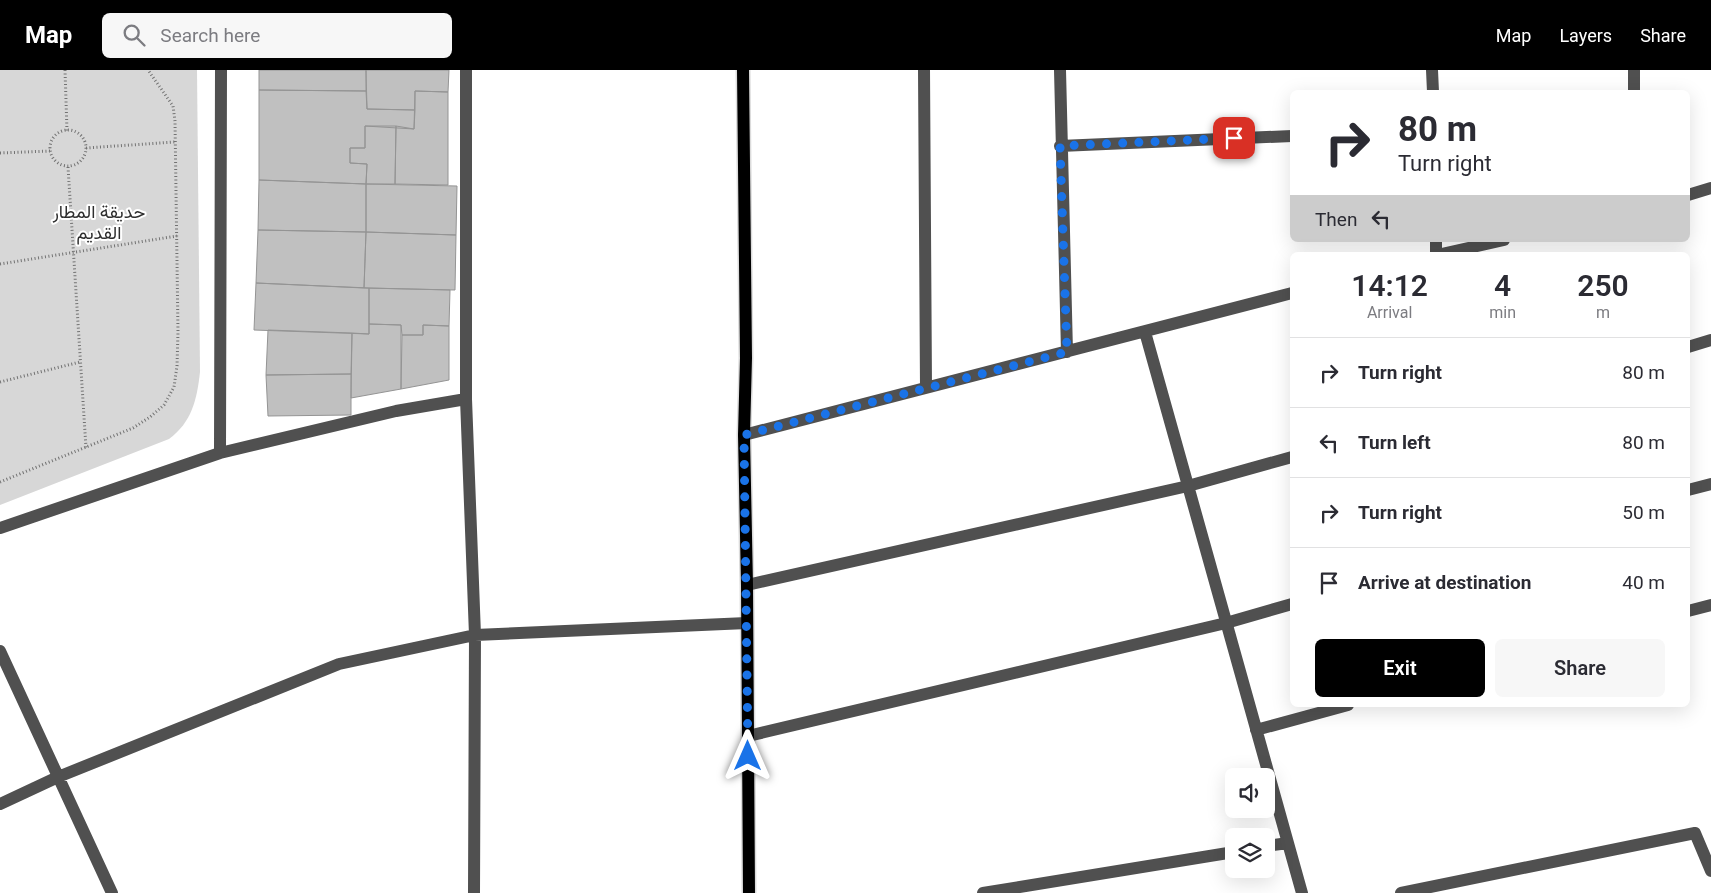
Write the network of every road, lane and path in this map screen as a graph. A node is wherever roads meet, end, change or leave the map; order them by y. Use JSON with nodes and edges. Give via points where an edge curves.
{"nodes":[{"id":1,"x":65,"y":70,"type":"edge"},
{"id":2,"x":148,"y":70,"type":"edge"},
{"id":3,"x":221,"y":70,"type":"edge"},
{"id":4,"x":466,"y":70,"type":"edge"},
{"id":5,"x":743,"y":70,"type":"edge"},
{"id":6,"x":924,"y":70,"type":"edge"},
{"id":7,"x":1060,"y":70,"type":"edge"},
{"id":8,"x":1432,"y":70,"type":"edge"},
{"id":9,"x":1634,"y":70,"type":"edge"},
{"id":10,"x":1433,"y":90,"type":"edge"},
{"id":11,"x":1634,"y":90,"type":"edge"},
{"id":12,"x":67,"y":130,"type":"junction"},
{"id":13,"x":1290,"y":136,"type":"edge"},
{"id":14,"x":176,"y":142,"type":"junction"},
{"id":15,"x":1060,"y":146,"type":"junction"},
{"id":16,"x":86,"y":148,"type":"junction"},
{"id":17,"x":50,"y":151,"type":"junction"},
{"id":18,"x":0,"y":154,"type":"edge"},
{"id":19,"x":68,"y":167,"type":"junction"},
{"id":20,"x":1711,"y":188,"type":"edge"},
{"id":21,"x":1690,"y":194,"type":"edge"},
{"id":22,"x":177,"y":236,"type":"junction"},
{"id":23,"x":1495,"y":242,"type":"edge"},
{"id":24,"x":1450,"y":252,"type":"edge"},
{"id":25,"x":74,"y":253,"type":"junction"},
{"id":26,"x":0,"y":264,"type":"edge"},
{"id":27,"x":1290,"y":294,"type":"edge"},
{"id":28,"x":1145,"y":332,"type":"junction"},
{"id":29,"x":1711,"y":340,"type":"edge"},
{"id":30,"x":1690,"y":346,"type":"edge"},
{"id":31,"x":1067,"y":352,"type":"junction"},
{"id":32,"x":80,"y":362,"type":"junction"},
{"id":33,"x":0,"y":382,"type":"edge"},
{"id":34,"x":926,"y":387,"type":"junction"},
{"id":35,"x":466,"y":398,"type":"junction"},
{"id":36,"x":744,"y":435,"type":"junction"},
{"id":37,"x":86,"y":448,"type":"junction"},
{"id":38,"x":220,"y":453,"type":"junction"},
{"id":39,"x":1290,"y":458,"type":"edge"},
{"id":40,"x":0,"y":482,"type":"edge"},
{"id":41,"x":1711,"y":484,"type":"edge"},
{"id":42,"x":1188,"y":486,"type":"junction"},
{"id":43,"x":1690,"y":489,"type":"edge"},
{"id":44,"x":0,"y":528,"type":"edge"},
{"id":45,"x":747,"y":585,"type":"junction"},
{"id":46,"x":1711,"y":604,"type":"edge"},
{"id":47,"x":1290,"y":605,"type":"edge"},
{"id":48,"x":1690,"y":610,"type":"edge"},
{"id":49,"x":747,"y":623,"type":"junction"},
{"id":50,"x":1226,"y":623,"type":"junction"},
{"id":51,"x":475,"y":635,"type":"junction"},
{"id":52,"x":0,"y":651,"type":"edge"},
{"id":53,"x":1341,"y":707,"type":"edge"},
{"id":54,"x":1256,"y":730,"type":"junction"},
{"id":55,"x":748,"y":736,"type":"junction"},
{"id":56,"x":58,"y":777,"type":"junction"},
{"id":57,"x":0,"y":804,"type":"edge"},
{"id":58,"x":1288,"y":843,"type":"junction"},
{"id":59,"x":1275,"y":845,"type":"edge"},
{"id":60,"x":1225,"y":853,"type":"edge"},
{"id":61,"x":1711,"y":871,"type":"edge"},
{"id":62,"x":112,"y":893,"type":"edge"},
{"id":63,"x":474,"y":893,"type":"edge"},
{"id":64,"x":749,"y":893,"type":"edge"},
{"id":65,"x":983,"y":893,"type":"edge"},
{"id":66,"x":1302,"y":893,"type":"edge"},
{"id":67,"x":1401,"y":893,"type":"edge"}],
"edges":[{"from":1,"to":12,"type":"path"},
{"from":2,"to":14,"type":"path","via":[[173,106]]},
{"from":3,"to":38,"type":"street"},
{"from":4,"to":35,"type":"street"},
{"from":5,"to":36,"type":"main road"},
{"from":6,"to":34,"type":"street"},
{"from":7,"to":15,"type":"street"},
{"from":8,"to":10,"type":"street"},
{"from":9,"to":11,"type":"street"},
{"from":12,"to":16,"type":"path","via":[[81,135]]},
{"from":12,"to":17,"type":"path","via":[[54,136]]},
{"from":13,"to":15,"type":"street"},
{"from":14,"to":16,"type":"path"},
{"from":14,"to":22,"type":"path"},
{"from":15,"to":31,"type":"street"},
{"from":16,"to":19,"type":"path","via":[[80,163]]},
{"from":17,"to":18,"type":"path"},
{"from":17,"to":19,"type":"path","via":[[57,163]]},
{"from":19,"to":25,"type":"path"},
{"from":20,"to":21,"type":"street"},
{"from":22,"to":25,"type":"path"},
{"from":22,"to":37,"type":"path","via":[[178,332],[174,387],[164,404],[150,417]]},
{"from":23,"to":24,"type":"street"},
{"from":25,"to":26,"type":"path"},
{"from":25,"to":32,"type":"path"},
{"from":27,"to":28,"type":"street"},
{"from":28,"to":31,"type":"street"},
{"from":28,"to":42,"type":"street"},
{"from":29,"to":30,"type":"street"},
{"from":31,"to":34,"type":"street"},
{"from":32,"to":33,"type":"path"},
{"from":32,"to":37,"type":"path"},
{"from":34,"to":36,"type":"street"},
{"from":35,"to":38,"type":"street","via":[[387,413]]},
{"from":35,"to":51,"type":"street"},
{"from":36,"to":45,"type":"main road"},
{"from":37,"to":40,"type":"path"},
{"from":38,"to":44,"type":"street"},
{"from":39,"to":42,"type":"street"},
{"from":41,"to":43,"type":"street"},
{"from":42,"to":45,"type":"street"},
{"from":42,"to":50,"type":"street"},
{"from":45,"to":49,"type":"main road"},
{"from":46,"to":48,"type":"street"},
{"from":47,"to":50,"type":"street"},
{"from":49,"to":51,"type":"street"},
{"from":49,"to":55,"type":"main road"},
{"from":50,"to":54,"type":"street"},
{"from":50,"to":55,"type":"street"},
{"from":51,"to":56,"type":"street","via":[[339,664]]},
{"from":51,"to":63,"type":"street"},
{"from":52,"to":56,"type":"street"},
{"from":53,"to":54,"type":"street"},
{"from":54,"to":58,"type":"street"},
{"from":55,"to":64,"type":"main road"},
{"from":56,"to":57,"type":"street"},
{"from":56,"to":62,"type":"street"},
{"from":58,"to":59,"type":"street"},
{"from":58,"to":66,"type":"street"},
{"from":60,"to":65,"type":"street"},
{"from":61,"to":67,"type":"street","via":[[1695,833]]}]}
